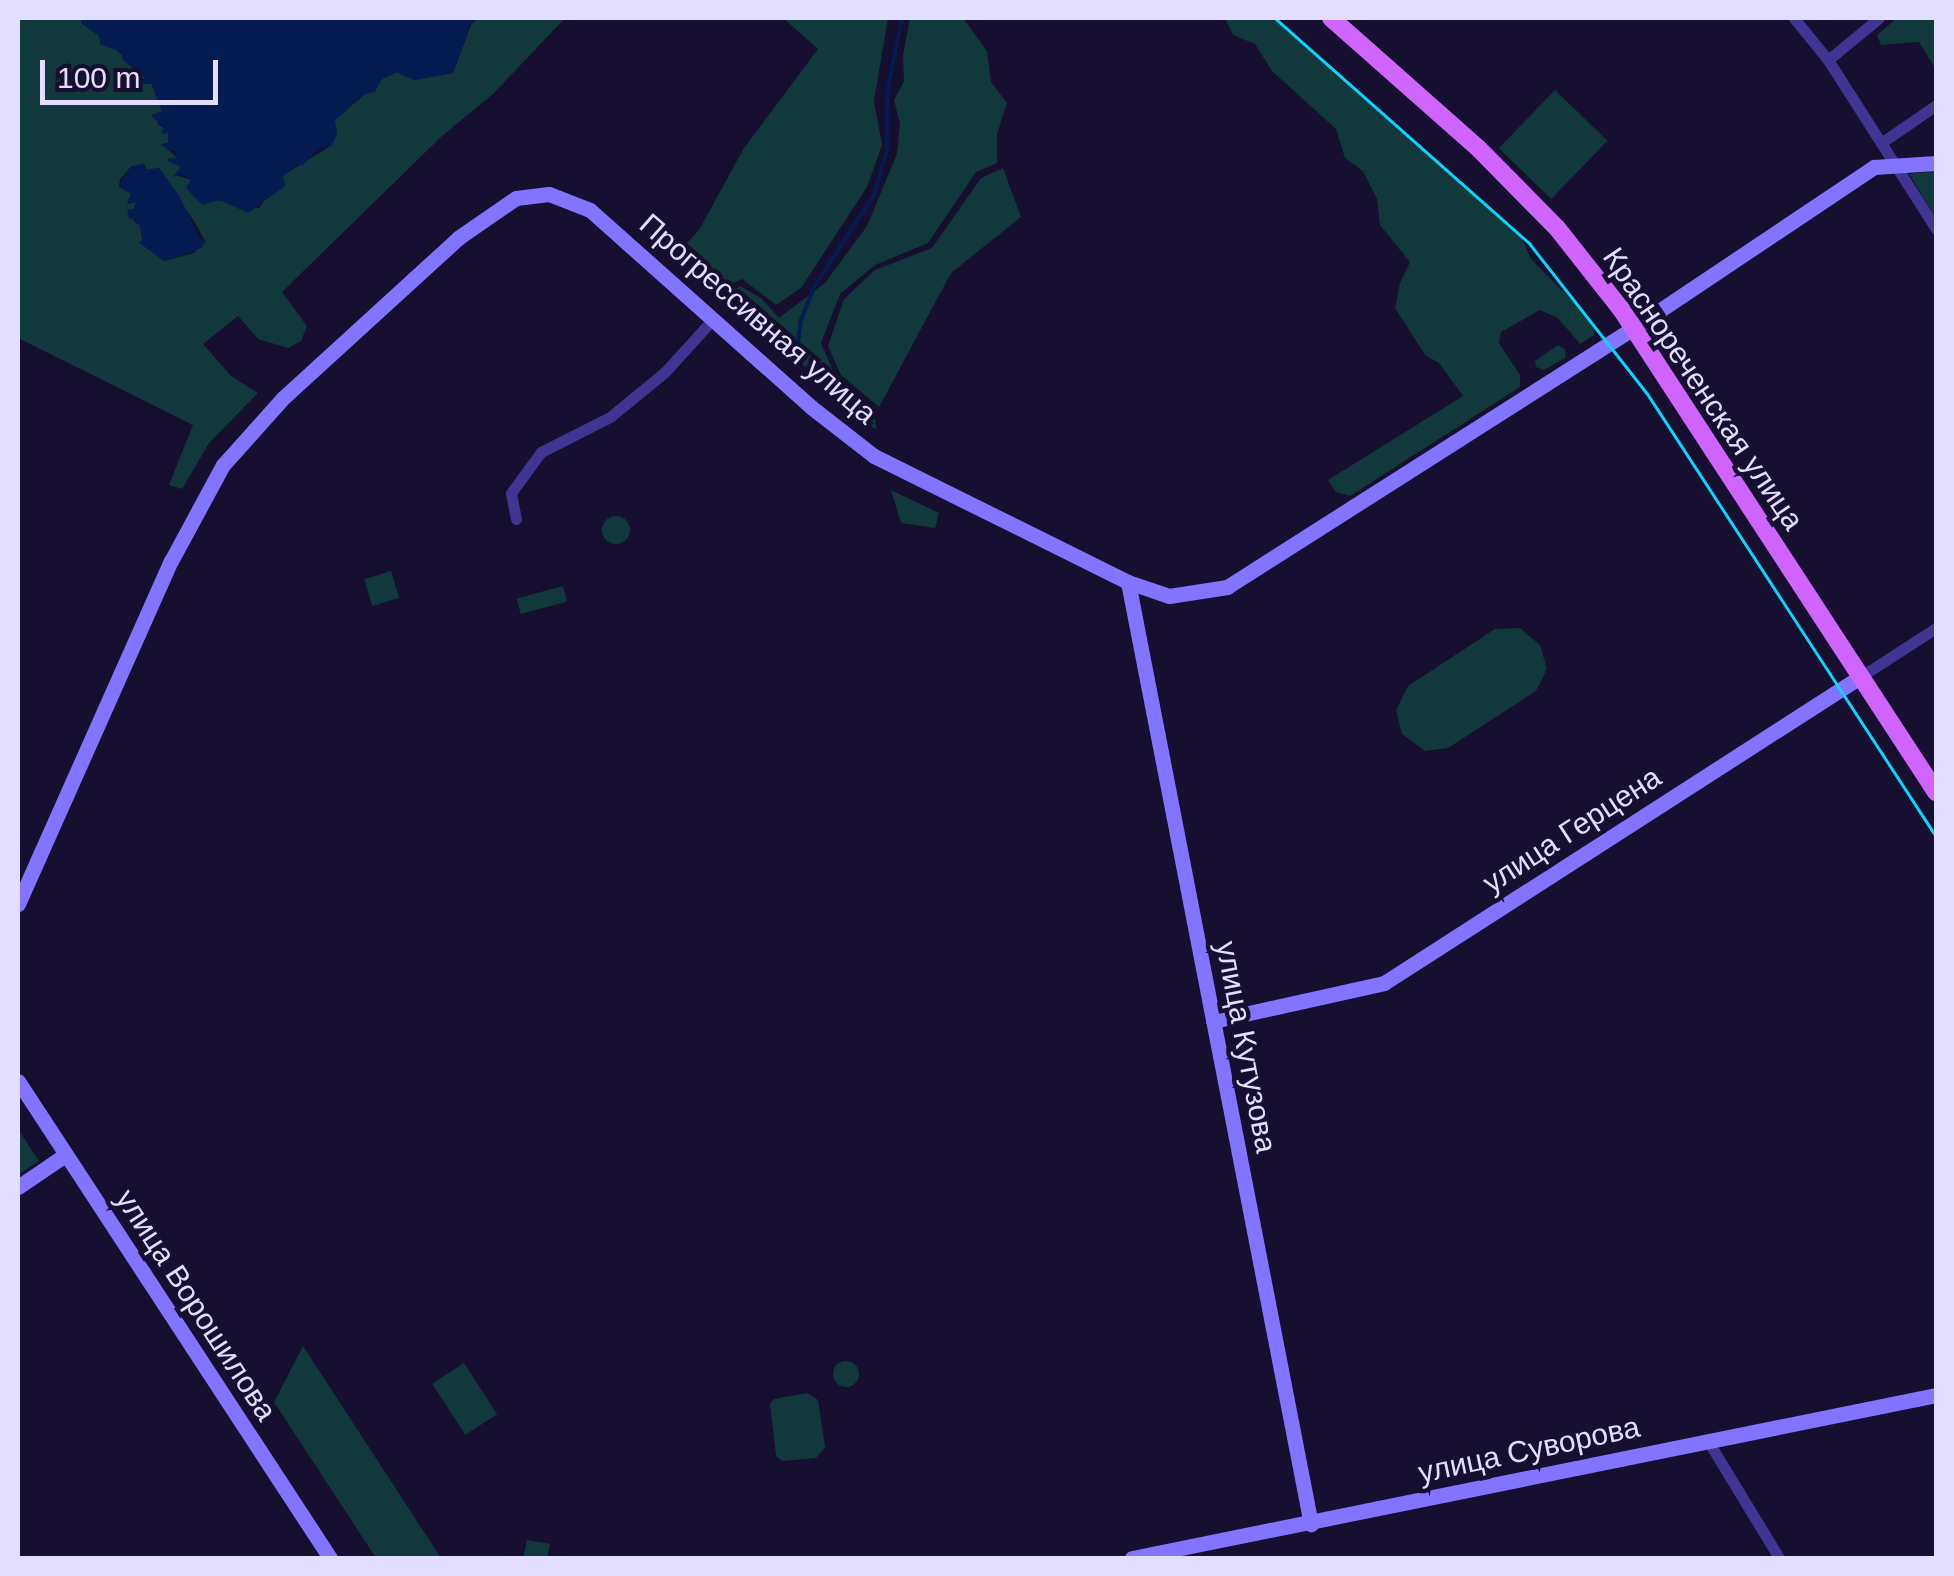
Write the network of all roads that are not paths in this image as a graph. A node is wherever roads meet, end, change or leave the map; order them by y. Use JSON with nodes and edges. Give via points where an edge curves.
{"nodes":[{"id":1,"x":1331,"y":18,"type":"edge"},
{"id":2,"x":1794,"y":18,"type":"edge"},
{"id":3,"x":1878,"y":18,"type":"edge"},
{"id":4,"x":1828,"y":60,"type":"junction"},
{"id":5,"x":1936,"y":106,"type":"edge"},
{"id":6,"x":1881,"y":143,"type":"junction"},
{"id":7,"x":1894,"y":162,"type":"junction"},
{"id":8,"x":1936,"y":162,"type":"edge"},
{"id":9,"x":1936,"y":230,"type":"edge"},
{"id":10,"x":713,"y":318,"type":"junction"},
{"id":11,"x":1635,"y":327,"type":"junction"},
{"id":12,"x":516,"y":519,"type":"dead end"},
{"id":13,"x":1128,"y":582,"type":"junction"},
{"id":14,"x":1936,"y":628,"type":"edge"},
{"id":15,"x":1860,"y":677,"type":"junction"},
{"id":16,"x":1936,"y":792,"type":"edge"},
{"id":17,"x":18,"y":904,"type":"edge"},
{"id":18,"x":1213,"y":1021,"type":"junction"},
{"id":19,"x":18,"y":1081,"type":"edge"},
{"id":20,"x":65,"y":1154,"type":"junction"},
{"id":21,"x":18,"y":1187,"type":"edge"},
{"id":22,"x":1936,"y":1394,"type":"edge"},
{"id":23,"x":1708,"y":1442,"type":"junction"},
{"id":24,"x":1311,"y":1524,"type":"junction"},
{"id":25,"x":330,"y":1558,"type":"edge"},
{"id":26,"x":1132,"y":1558,"type":"edge"},
{"id":27,"x":1779,"y":1558,"type":"edge"}],
"edges":[{"from":1,"to":11,"type":"main road","name":"Краснореченская улица","via":[[1557,228]]},
{"from":2,"to":4,"type":"street"},
{"from":3,"to":4,"type":"street"},
{"from":4,"to":6,"type":"street"},
{"from":5,"to":6,"type":"street"},
{"from":6,"to":7,"type":"street"},
{"from":7,"to":8,"type":"street","name":"Прогрессивная улица"},
{"from":7,"to":9,"type":"street"},
{"from":7,"to":11,"type":"street","name":"Прогрессивная улица","via":[[1874,167]]},
{"from":10,"to":12,"type":"street","via":[[665,372],[610,417],[541,452],[512,493]]},
{"from":10,"to":13,"type":"street","name":"Прогрессивная улица","via":[[874,456]]},
{"from":10,"to":17,"type":"street","name":"Прогрессивная улица","via":[[590,210],[549,194],[516,198],[458,238],[283,398],[223,465],[171,561]]},
{"from":11,"to":13,"type":"street","name":"Прогрессивная улица","via":[[1227,587],[1168,596]]},
{"from":11,"to":15,"type":"main road","name":"Краснореченская улица"},
{"from":13,"to":18,"type":"street","name":"улица Кутузова"},
{"from":14,"to":15,"type":"street","name":"улица Герцена"},
{"from":15,"to":16,"type":"main road","name":"Краснореченская улица"},
{"from":15,"to":18,"type":"street","name":"улица Герцена","via":[[1384,984]]},
{"from":18,"to":24,"type":"street","name":"улица Кутузова"},
{"from":19,"to":20,"type":"street","name":"улица Ворошилова"},
{"from":20,"to":21,"type":"street"},
{"from":20,"to":25,"type":"street","name":"улица Ворошилова"},
{"from":22,"to":23,"type":"street","name":"улица Суворова"},
{"from":23,"to":24,"type":"street","name":"улица Суворова"},
{"from":23,"to":27,"type":"street"},
{"from":24,"to":26,"type":"street","name":"улица Суворова"}]}
